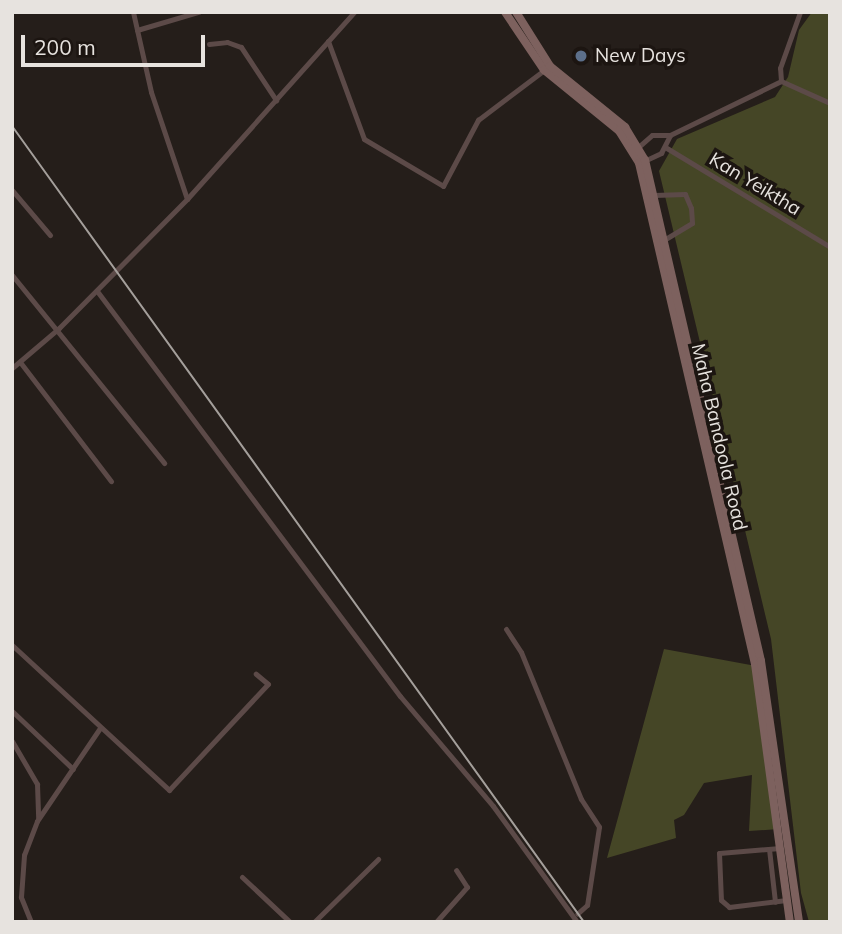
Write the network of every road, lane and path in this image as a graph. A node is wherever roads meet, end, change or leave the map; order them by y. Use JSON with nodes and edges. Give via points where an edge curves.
{"nodes":[{"id":1,"x":133,"y":12,"type":"edge"},
{"id":2,"x":198,"y":12,"type":"edge"},
{"id":3,"x":354,"y":12,"type":"edge"},
{"id":4,"x":505,"y":12,"type":"edge"},
{"id":5,"x":516,"y":12,"type":"edge"},
{"id":6,"x":800,"y":12,"type":"edge"},
{"id":7,"x":137,"y":30,"type":"junction"},
{"id":8,"x":328,"y":41,"type":"junction"},
{"id":9,"x":209,"y":44,"type":"dead end"},
{"id":10,"x":547,"y":68,"type":"junction"},
{"id":11,"x":781,"y":81,"type":"junction"},
{"id":12,"x":276,"y":100,"type":"junction"},
{"id":13,"x":830,"y":103,"type":"edge"},
{"id":14,"x":670,"y":135,"type":"junction"},
{"id":15,"x":665,"y":147,"type":"junction"},
{"id":16,"x":636,"y":148,"type":"junction"},
{"id":17,"x":642,"y":162,"type":"junction"},
{"id":18,"x":12,"y":190,"type":"edge"},
{"id":19,"x":654,"y":195,"type":"junction"},
{"id":20,"x":187,"y":199,"type":"junction"},
{"id":21,"x":50,"y":235,"type":"dead end"},
{"id":22,"x":664,"y":240,"type":"junction"},
{"id":23,"x":830,"y":247,"type":"edge"},
{"id":24,"x":12,"y":275,"type":"edge"},
{"id":25,"x":97,"y":290,"type":"junction"},
{"id":26,"x":59,"y":328,"type":"junction"},
{"id":27,"x":20,"y":362,"type":"junction"},
{"id":28,"x":12,"y":368,"type":"edge"},
{"id":29,"x":164,"y":463,"type":"dead end"},
{"id":30,"x":111,"y":481,"type":"dead end"},
{"id":31,"x":506,"y":629,"type":"dead end"},
{"id":32,"x":12,"y":645,"type":"edge"},
{"id":33,"x":256,"y":674,"type":"dead end"},
{"id":34,"x":12,"y":711,"type":"edge"},
{"id":35,"x":100,"y":728,"type":"junction"},
{"id":36,"x":12,"y":741,"type":"edge"},
{"id":37,"x":73,"y":769,"type":"junction"},
{"id":38,"x":37,"y":821,"type":"junction"},
{"id":39,"x":780,"y":848,"type":"junction"},
{"id":40,"x":769,"y":849,"type":"junction"},
{"id":41,"x":378,"y":859,"type":"dead end"},
{"id":42,"x":456,"y":870,"type":"dead end"},
{"id":43,"x":242,"y":877,"type":"dead end"},
{"id":44,"x":787,"y":900,"type":"junction"},
{"id":45,"x":775,"y":902,"type":"junction"},
{"id":46,"x":577,"y":914,"type":"dead end"},
{"id":47,"x":31,"y":922,"type":"edge"},
{"id":48,"x":290,"y":922,"type":"edge"},
{"id":49,"x":314,"y":922,"type":"edge"},
{"id":50,"x":436,"y":922,"type":"edge"},
{"id":51,"x":577,"y":922,"type":"edge"},
{"id":52,"x":790,"y":922,"type":"edge"},
{"id":53,"x":799,"y":922,"type":"edge"}],
"edges":[{"from":1,"to":7,"type":"street"},
{"from":2,"to":7,"type":"street"},
{"from":3,"to":8,"type":"street"},
{"from":4,"to":10,"type":"main road","name":"Maha Bandoola Road"},
{"from":5,"to":10,"type":"main road","name":"Maha Bandoola Road"},
{"from":6,"to":11,"type":"street","via":[[780,68]]},
{"from":7,"to":20,"type":"street","via":[[151,92]]},
{"from":8,"to":10,"type":"street","via":[[364,139],[443,186],[478,120]]},
{"from":8,"to":12,"type":"street"},
{"from":9,"to":12,"type":"street","via":[[227,42],[241,47]]},
{"from":10,"to":16,"type":"main road","name":"Maha Bandoola Road","via":[[625,127]]},
{"from":11,"to":13,"type":"street"},
{"from":11,"to":14,"type":"street"},
{"from":12,"to":20,"type":"street"},
{"from":14,"to":15,"type":"street"},
{"from":14,"to":16,"type":"street","via":[[652,135]]},
{"from":15,"to":17,"type":"street"},
{"from":15,"to":23,"type":"street","name":"Kan Yeiktha"},
{"from":16,"to":17,"type":"main road","name":"Maha Bandoola Road"},
{"from":17,"to":19,"type":"main road","name":"Maha Bandoola Road"},
{"from":17,"to":39,"type":"main road","name":"Maha Bandoola Road","via":[[755,664]]},
{"from":18,"to":21,"type":"street"},
{"from":19,"to":22,"type":"main road","name":"Maha Bandoola Road"},
{"from":19,"to":22,"type":"street","via":[[685,194],[691,208],[692,223]]},
{"from":20,"to":25,"type":"street"},
{"from":22,"to":53,"type":"main road","name":"Maha Bandoola Road","via":[[766,683]]},
{"from":24,"to":26,"type":"street"},
{"from":25,"to":26,"type":"street"},
{"from":25,"to":51,"type":"street","via":[[400,696],[494,806]]},
{"from":26,"to":27,"type":"street"},
{"from":26,"to":29,"type":"street"},
{"from":27,"to":28,"type":"street"},
{"from":27,"to":30,"type":"street"},
{"from":31,"to":46,"type":"street","via":[[522,652],[581,799],[598,827],[587,905]]},
{"from":32,"to":35,"type":"street"},
{"from":33,"to":35,"type":"street","via":[[268,684],[169,790]]},
{"from":34,"to":37,"type":"street"},
{"from":35,"to":37,"type":"street"},
{"from":36,"to":38,"type":"street","via":[[37,784]]},
{"from":37,"to":38,"type":"street"},
{"from":38,"to":47,"type":"street","via":[[20,873],[23,904]]},
{"from":39,"to":40,"type":"street"},
{"from":39,"to":44,"type":"main road","name":"Maha Bandoola Road"},
{"from":40,"to":45,"type":"street"},
{"from":40,"to":45,"type":"street","via":[[719,853],[721,900],[729,907]]},
{"from":41,"to":49,"type":"street"},
{"from":42,"to":50,"type":"street","via":[[467,887]]},
{"from":43,"to":48,"type":"street"},
{"from":44,"to":45,"type":"street"},
{"from":44,"to":52,"type":"main road","name":"Maha Bandoola Road"}]}
